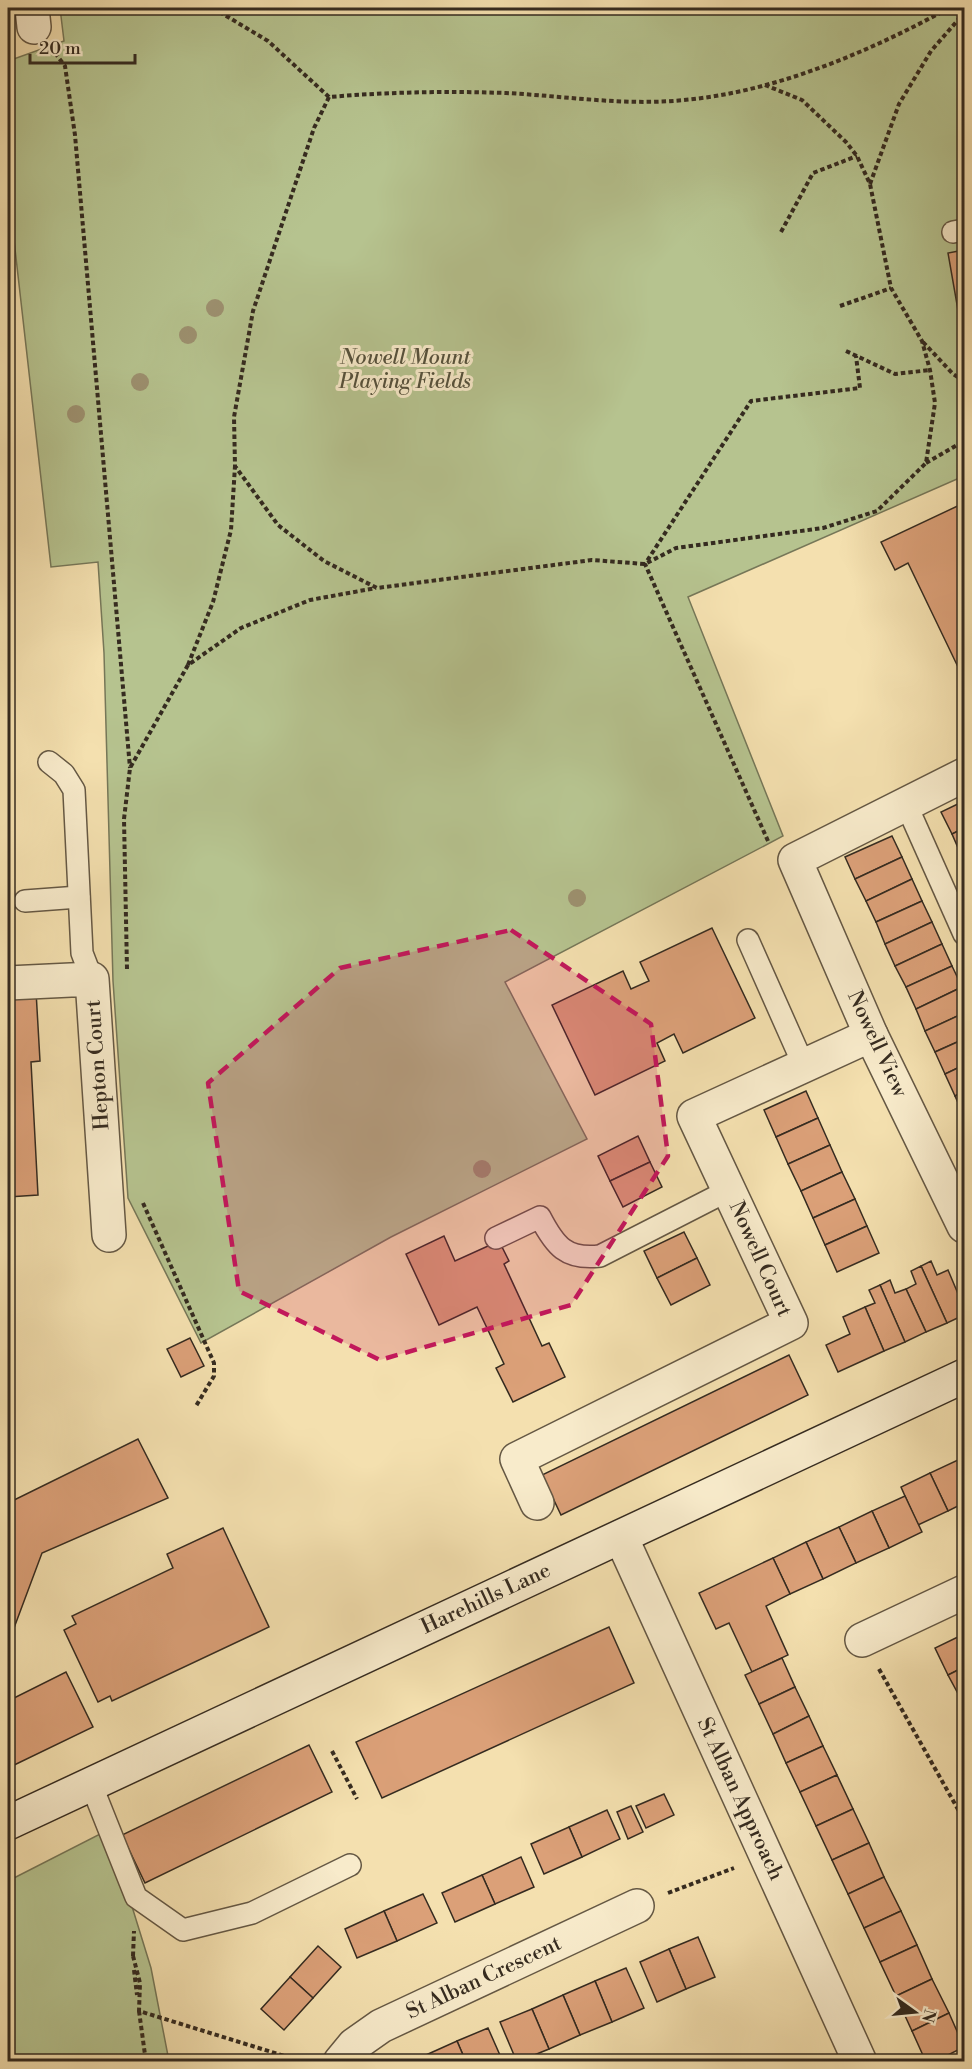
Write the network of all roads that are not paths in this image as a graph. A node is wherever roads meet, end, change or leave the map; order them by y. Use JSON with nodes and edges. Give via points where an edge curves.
{"nodes":[{"id":1,"x":49,"y":762,"type":"dead end"},
{"id":2,"x":964,"y":775,"type":"edge"},
{"id":3,"x":906,"y":804,"type":"junction"},
{"id":4,"x":79,"y":897,"type":"junction"},
{"id":5,"x":25,"y":901,"type":"dead end"},
{"id":6,"x":964,"y":934,"type":"edge"},
{"id":7,"x":748,"y":940,"type":"dead end"},
{"id":8,"x":92,"y":979,"type":"junction"},
{"id":9,"x":8,"y":983,"type":"edge"},
{"id":10,"x":871,"y":1035,"type":"junction"},
{"id":11,"x":804,"y":1066,"type":"junction"},
{"id":12,"x":729,"y":1190,"type":"junction"},
{"id":13,"x":964,"y":1226,"type":"edge"},
{"id":14,"x":109,"y":1235,"type":"dead end"},
{"id":15,"x":496,"y":1238,"type":"dead end"},
{"id":16,"x":964,"y":1376,"type":"edge"},
{"id":17,"x":537,"y":1503,"type":"dead end"},
{"id":18,"x":621,"y":1537,"type":"junction"},
{"id":19,"x":964,"y":1592,"type":"edge"},
{"id":20,"x":862,"y":1640,"type":"road end"},
{"id":21,"x":91,"y":1784,"type":"junction"},
{"id":22,"x":8,"y":1822,"type":"edge"},
{"id":23,"x":350,"y":1865,"type":"dead end"},
{"id":24,"x":637,"y":1906,"type":"dead end"},
{"id":25,"x":340,"y":2061,"type":"edge"},
{"id":26,"x":860,"y":2061,"type":"edge"}],
"edges":[{"from":1,"to":4,"type":"lane","via":[[64,774],[74,790]]},
{"from":2,"to":3,"type":"street"},
{"from":3,"to":6,"type":"lane"},
{"from":3,"to":10,"type":"street","name":"Nowell View","via":[[795,860]]},
{"from":4,"to":5,"type":"lane"},
{"from":4,"to":8,"type":"lane","via":[[82,953]]},
{"from":7,"to":11,"type":"lane"},
{"from":8,"to":9,"type":"street","name":"Hepton Court"},
{"from":8,"to":14,"type":"street","name":"Hepton Court"},
{"from":10,"to":11,"type":"street","name":"Nowell Court"},
{"from":10,"to":13,"type":"street","name":"Nowell View"},
{"from":11,"to":12,"type":"street","name":"Nowell Court","via":[[694,1116]]},
{"from":12,"to":15,"type":"lane","via":[[600,1256],[570,1254],[558,1246],[540,1217]]},
{"from":12,"to":17,"type":"street","name":"Nowell Court","via":[[791,1323],[517,1459]]},
{"from":16,"to":18,"type":"street","name":"Harehills Lane"},
{"from":18,"to":21,"type":"street","name":"Harehills Lane"},
{"from":18,"to":26,"type":"street","name":"St Alban Approach"},
{"from":19,"to":20,"type":"street"},
{"from":21,"to":22,"type":"street","name":"Harehills Lane"},
{"from":21,"to":23,"type":"lane","via":[[136,1897],[183,1930],[252,1913]]},
{"from":24,"to":25,"type":"street","name":"St Alban Crescent","via":[[381,2026],[354,2045]]}]}
